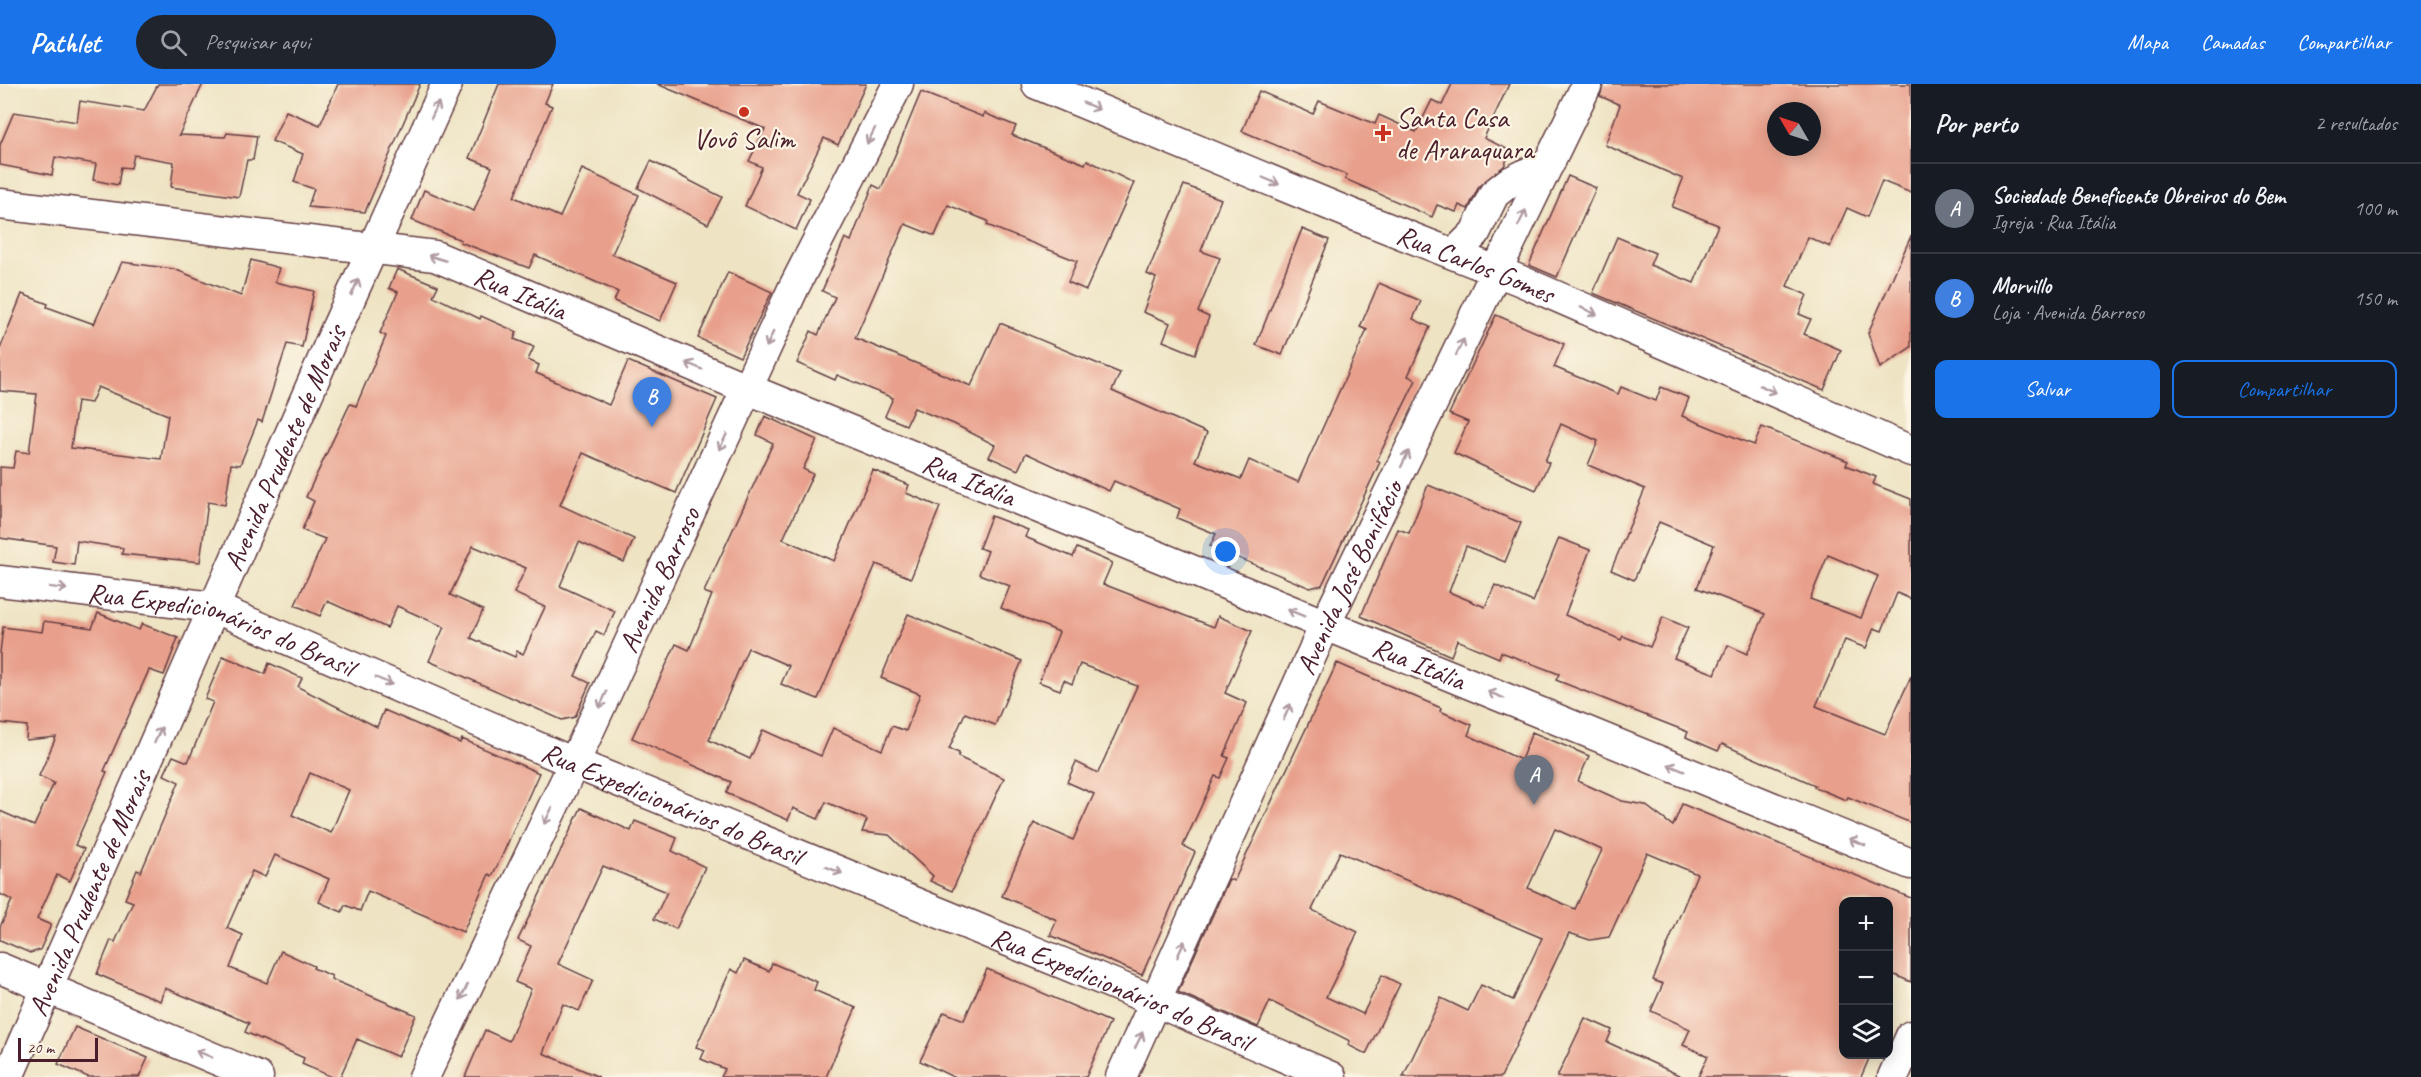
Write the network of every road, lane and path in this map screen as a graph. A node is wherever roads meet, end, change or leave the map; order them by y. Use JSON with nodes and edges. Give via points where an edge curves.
{"nodes":[{"id":1,"x":447,"y":84,"type":"edge"},
{"id":2,"x":898,"y":84,"type":"edge"},
{"id":3,"x":1037,"y":84,"type":"edge"},
{"id":4,"x":1587,"y":84,"type":"edge"},
{"id":5,"x":1550,"y":162,"type":"junction"},
{"id":6,"x":0,"y":204,"type":"edge"},
{"id":7,"x":373,"y":247,"type":"junction"},
{"id":8,"x":1454,"y":254,"type":"junction"},
{"id":9,"x":1497,"y":271,"type":"junction"},
{"id":10,"x":748,"y":389,"type":"junction"},
{"id":11,"x":1911,"y":452,"type":"edge"},
{"id":12,"x":0,"y":581,"type":"edge"},
{"id":13,"x":213,"y":607,"type":"junction"},
{"id":14,"x":1325,"y":625,"type":"junction"},
{"id":15,"x":574,"y":763,"type":"junction"},
{"id":16,"x":1911,"y":864,"type":"edge"},
{"id":17,"x":0,"y":968,"type":"edge"},
{"id":18,"x":46,"y":988,"type":"junction"},
{"id":19,"x":1157,"y":1002,"type":"junction"},
{"id":20,"x":1911,"y":1036,"type":"edge"},
{"id":21,"x":8,"y":1077,"type":"edge"},
{"id":22,"x":258,"y":1077,"type":"edge"},
{"id":23,"x":424,"y":1077,"type":"edge"},
{"id":24,"x":1121,"y":1077,"type":"edge"},
{"id":25,"x":1331,"y":1077,"type":"edge"},
{"id":26,"x":1893,"y":1077,"type":"edge"}],
"edges":[{"from":7,"to":1,"type":"street","name":"Avenida Prudente de Morais","one_way":true},
{"from":2,"to":10,"type":"street","name":"Avenida Barroso","one_way":true,"via":[[793,289]]},
{"from":3,"to":8,"type":"street","name":"Rua Carlos Gomes","one_way":true},
{"from":4,"to":5,"type":"street","name":"Avenida José Bonifácio"},
{"from":5,"to":8,"type":"street","via":[[1494,194],[1475,233]]},
{"from":9,"to":5,"type":"street","name":"Avenida José Bonifácio","one_way":true},
{"from":6,"to":7,"type":"street","name":"Rua Itália"},
{"from":10,"to":7,"type":"street","name":"Rua Itália","one_way":true,"via":[[435,256]]},
{"from":13,"to":7,"type":"street","name":"Avenida Prudente de Morais","one_way":true},
{"from":8,"to":9,"type":"street","name":"Rua Carlos Gomes"},
{"from":9,"to":11,"type":"street","name":"Rua Carlos Gomes","one_way":true},
{"from":14,"to":9,"type":"street","name":"Avenida José Bonifácio","one_way":true},
{"from":14,"to":10,"type":"street","name":"Rua Itália","one_way":true},
{"from":10,"to":15,"type":"street","name":"Avenida Barroso","one_way":true},
{"from":12,"to":13,"type":"street","name":"Rua Expedicionários do Brasil","one_way":true},
{"from":13,"to":15,"type":"street","name":"Rua Expedicionários do Brasil","one_way":true},
{"from":18,"to":13,"type":"street","name":"Avenida Prudente de Morais","one_way":true},
{"from":16,"to":14,"type":"street","name":"Rua Itália","one_way":true},
{"from":19,"to":14,"type":"street","name":"Avenida José Bonifácio","one_way":true},
{"from":15,"to":19,"type":"street","name":"Rua Expedicionários do Brasil","one_way":true},
{"from":15,"to":23,"type":"street","name":"Avenida Barroso","one_way":true},
{"from":17,"to":18,"type":"street"},
{"from":18,"to":21,"type":"street","name":"Avenida Prudente de Morais"},
{"from":22,"to":18,"type":"street","one_way":true},
{"from":24,"to":19,"type":"street","name":"Avenida José Bonifácio","one_way":true},
{"from":19,"to":25,"type":"street","name":"Rua Expedicionários do Brasil"},
{"from":20,"to":26,"type":"street"}]}
